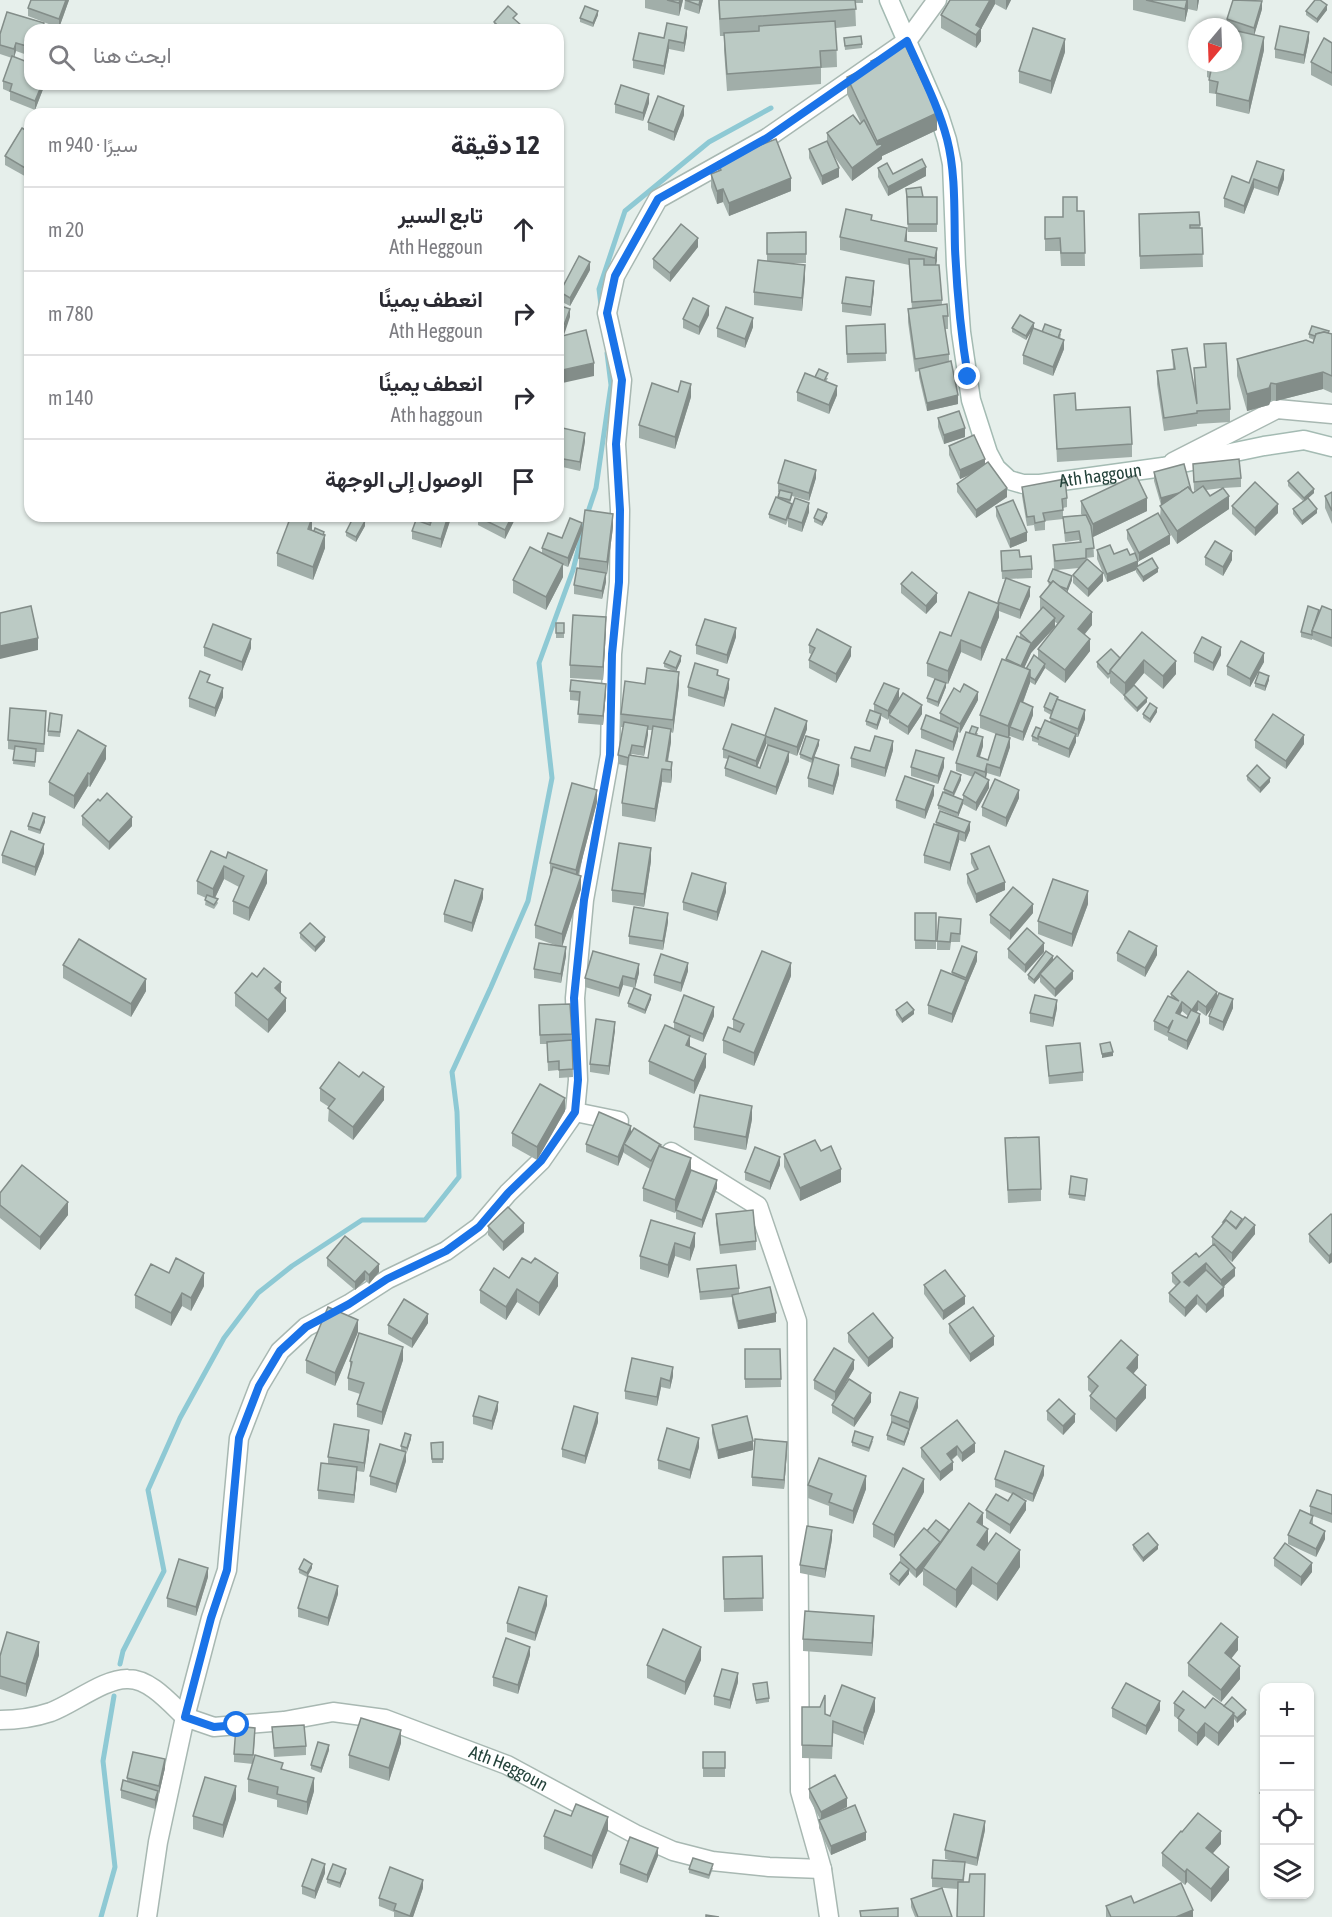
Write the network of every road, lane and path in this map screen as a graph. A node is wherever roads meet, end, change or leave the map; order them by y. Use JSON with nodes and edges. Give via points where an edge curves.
{"nodes":[{"id":1,"x":889,"y":0,"type":"edge"},
{"id":2,"x":936,"y":0,"type":"edge"},
{"id":3,"x":907,"y":41,"type":"junction"},
{"id":4,"x":1332,"y":414,"type":"edge"},
{"id":5,"x":1332,"y":447,"type":"edge"},
{"id":6,"x":1163,"y":467,"type":"junction"},
{"id":7,"x":575,"y":1112,"type":"junction"},
{"id":8,"x":639,"y":1133,"type":"edge"},
{"id":9,"x":658,"y":1144,"type":"edge"},
{"id":10,"x":185,"y":1717,"type":"junction"},
{"id":11,"x":0,"y":1720,"type":"edge"},
{"id":12,"x":822,"y":1869,"type":"junction"},
{"id":13,"x":147,"y":1917,"type":"edge"},
{"id":14,"x":830,"y":1917,"type":"edge"}],
"edges":[{"from":1,"to":3,"type":"street","name":"Ath haggoun"},
{"from":2,"to":3,"type":"street"},
{"from":3,"to":6,"type":"street","name":"Ath haggoun","via":[[947,140],[952,164],[961,332],[971,400],[996,468],[1009,480],[1040,484]]},
{"from":3,"to":7,"type":"street","via":[[767,138],[658,199],[615,276],[607,313],[622,380],[616,444],[619,582],[612,654],[610,755],[584,900],[574,998],[578,1080]]},
{"from":4,"to":6,"type":"street","via":[[1276,409]]},
{"from":5,"to":6,"type":"street","name":"Ath haggoun","via":[[1304,440]]},
{"from":7,"to":8,"type":"street","via":[[620,1121]]},
{"from":7,"to":10,"type":"street","via":[[541,1161],[479,1227],[446,1251],[387,1279],[306,1327],[280,1351],[259,1386],[239,1438],[227,1570]]},
{"from":9,"to":12,"type":"street","via":[[758,1206],[797,1321],[800,1791]]},
{"from":10,"to":11,"type":"street","name":"Ath Heggoun","via":[[163,1696],[129,1678],[115,1680],[50,1712]]},
{"from":10,"to":12,"type":"street","name":"Ath Heggoun","via":[[214,1727],[333,1712],[385,1719],[507,1765],[674,1851],[711,1861]]},
{"from":10,"to":13,"type":"street","via":[[158,1842]]},
{"from":12,"to":14,"type":"street"}]}
